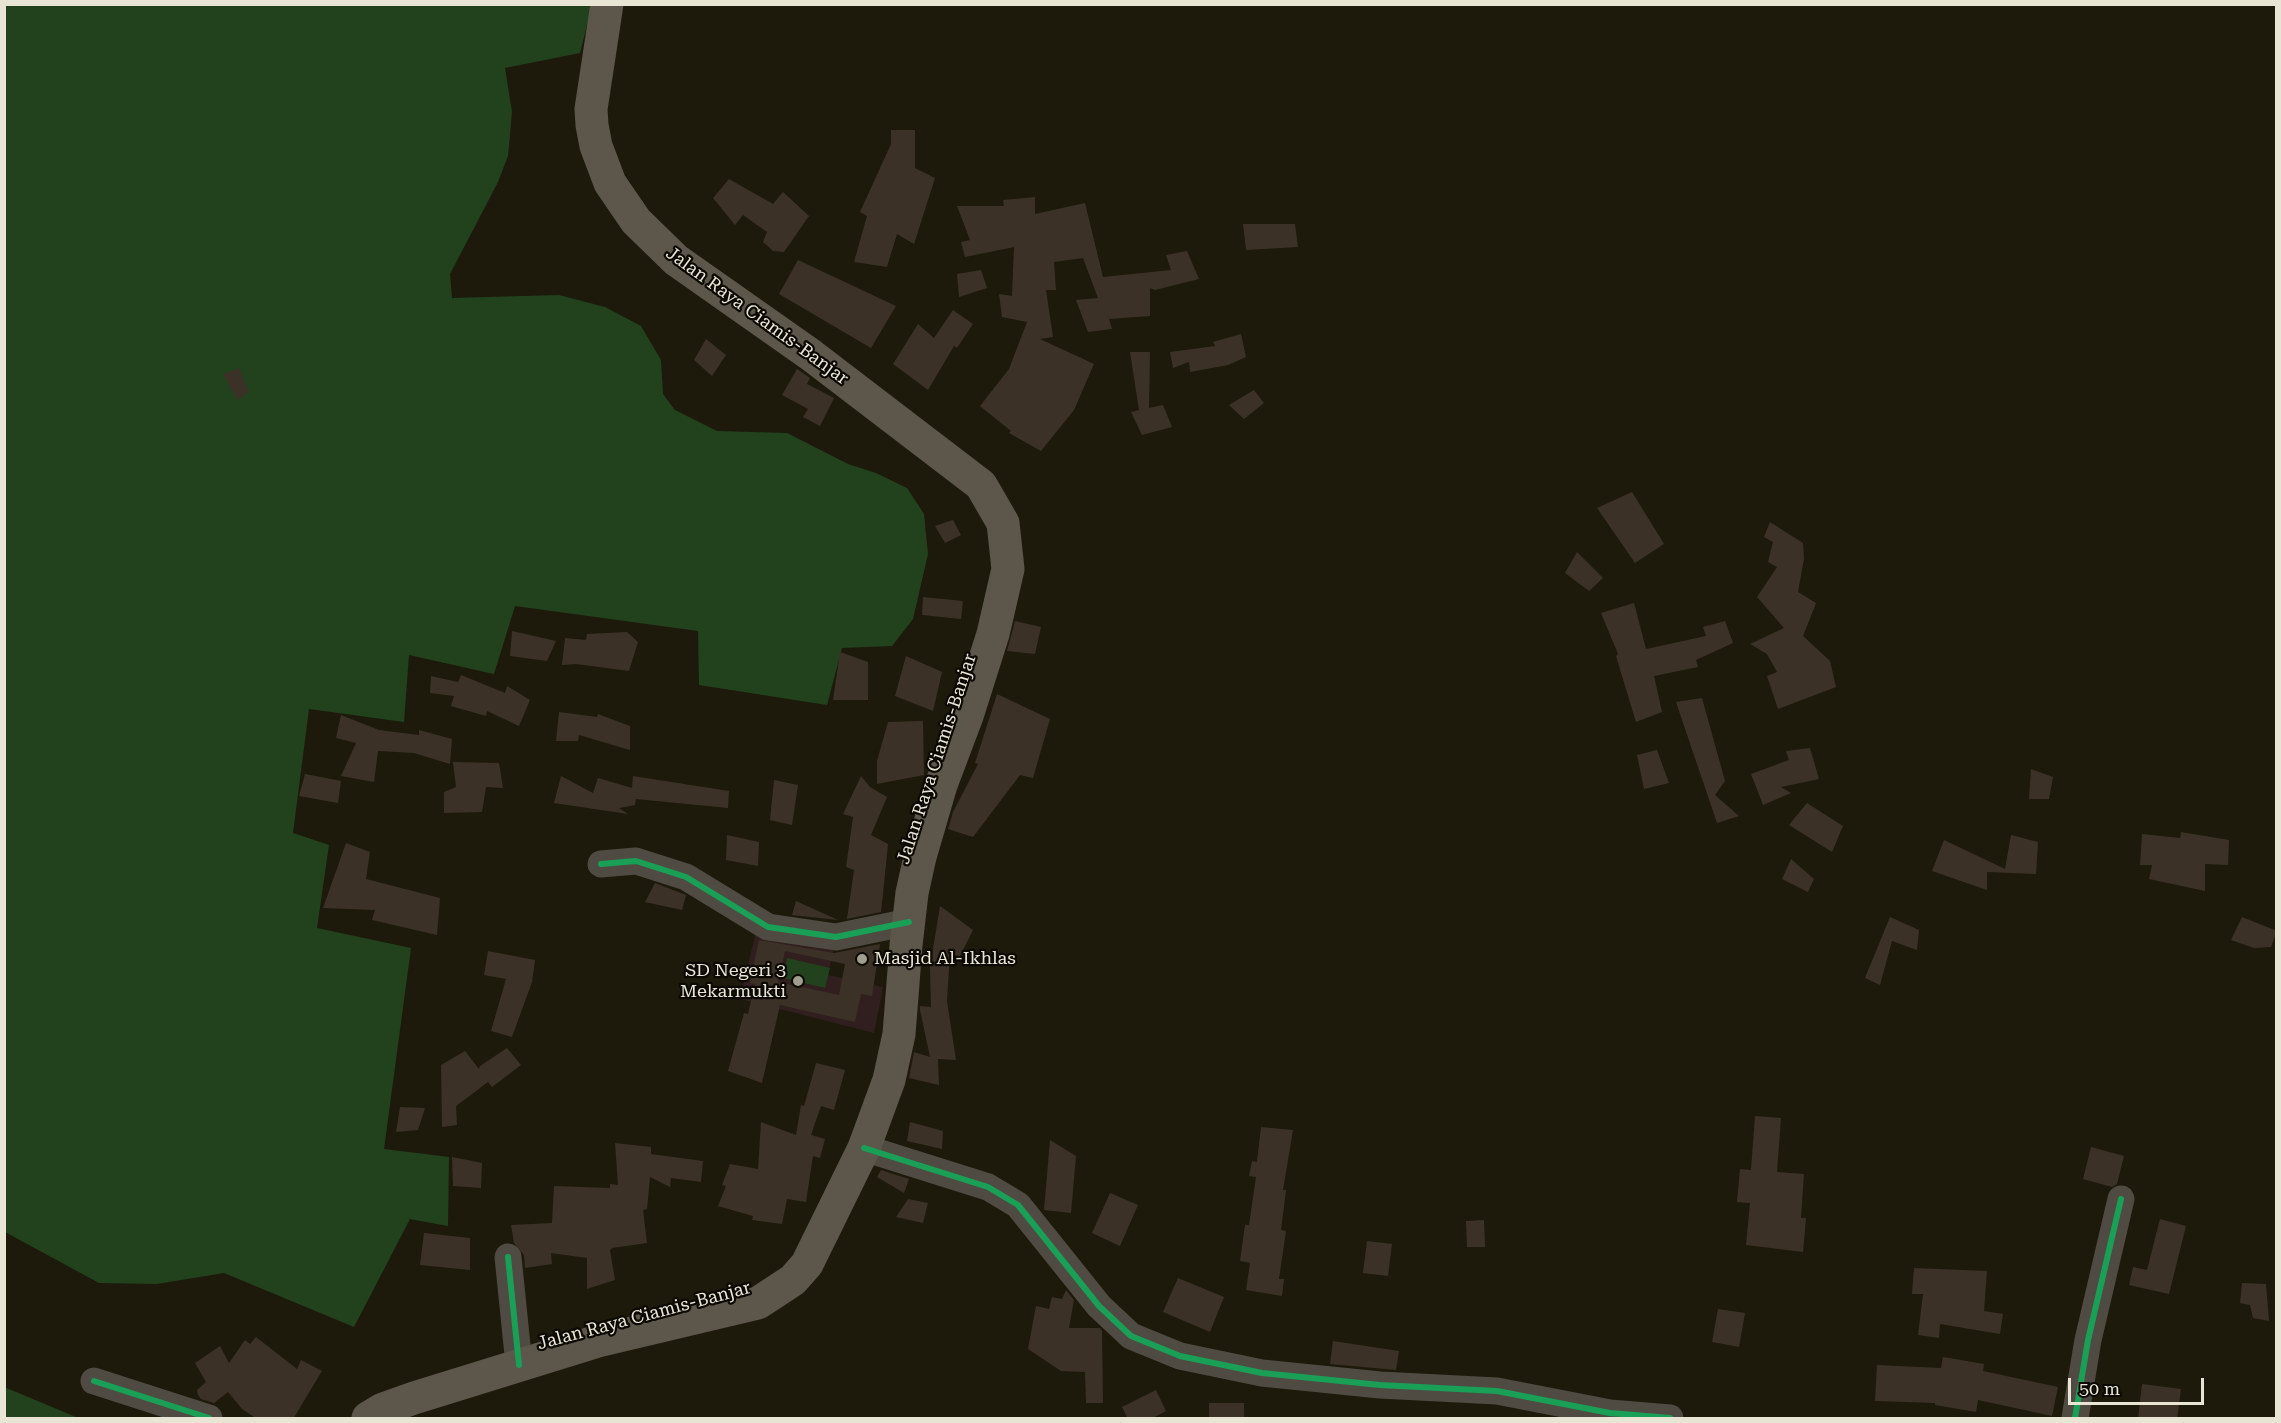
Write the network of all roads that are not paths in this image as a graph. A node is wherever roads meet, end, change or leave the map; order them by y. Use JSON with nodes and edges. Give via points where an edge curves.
{"nodes":[{"id":1,"x":607,"y":4,"type":"edge"},
{"id":2,"x":601,"y":864,"type":"dead end"},
{"id":3,"x":909,"y":922,"type":"junction"},
{"id":4,"x":864,"y":1148,"type":"junction"},
{"id":5,"x":2121,"y":1199,"type":"dead end"},
{"id":6,"x":508,"y":1257,"type":"dead end"},
{"id":7,"x":519,"y":1365,"type":"junction"},
{"id":8,"x":94,"y":1381,"type":"dead end"},
{"id":9,"x":209,"y":1419,"type":"edge"},
{"id":10,"x":368,"y":1419,"type":"edge"},
{"id":11,"x":1670,"y":1419,"type":"edge"},
{"id":12,"x":2075,"y":1419,"type":"edge"}],
"edges":[{"from":1,"to":3,"type":"highway","name":"Jalan Raya Ciamis-Banjar","via":[[592,125],[610,183],[636,221],[676,260],[811,355],[981,485],[1003,523],[1008,569],[993,634],[923,846]]},
{"from":2,"to":3,"type":"street","via":[[636,861],[686,877],[768,927],[829,937]]},
{"from":3,"to":4,"type":"highway","name":"Jalan Raya Ciamis-Banjar","via":[[899,1034],[889,1080]]},
{"from":4,"to":7,"type":"highway","name":"Jalan Raya Ciamis-Banjar","via":[[807,1264],[773,1295],[745,1307],[656,1325]]},
{"from":4,"to":11,"type":"street","via":[[988,1187],[1018,1205],[1099,1305],[1131,1336],[1180,1356],[1262,1373],[1497,1392],[1610,1413]]},
{"from":5,"to":12,"type":"street","via":[[2088,1340]]},
{"from":6,"to":7,"type":"street"},
{"from":7,"to":10,"type":"highway","name":"Jalan Raya Ciamis-Banjar","via":[[393,1405]]},
{"from":8,"to":9,"type":"street"}]}
